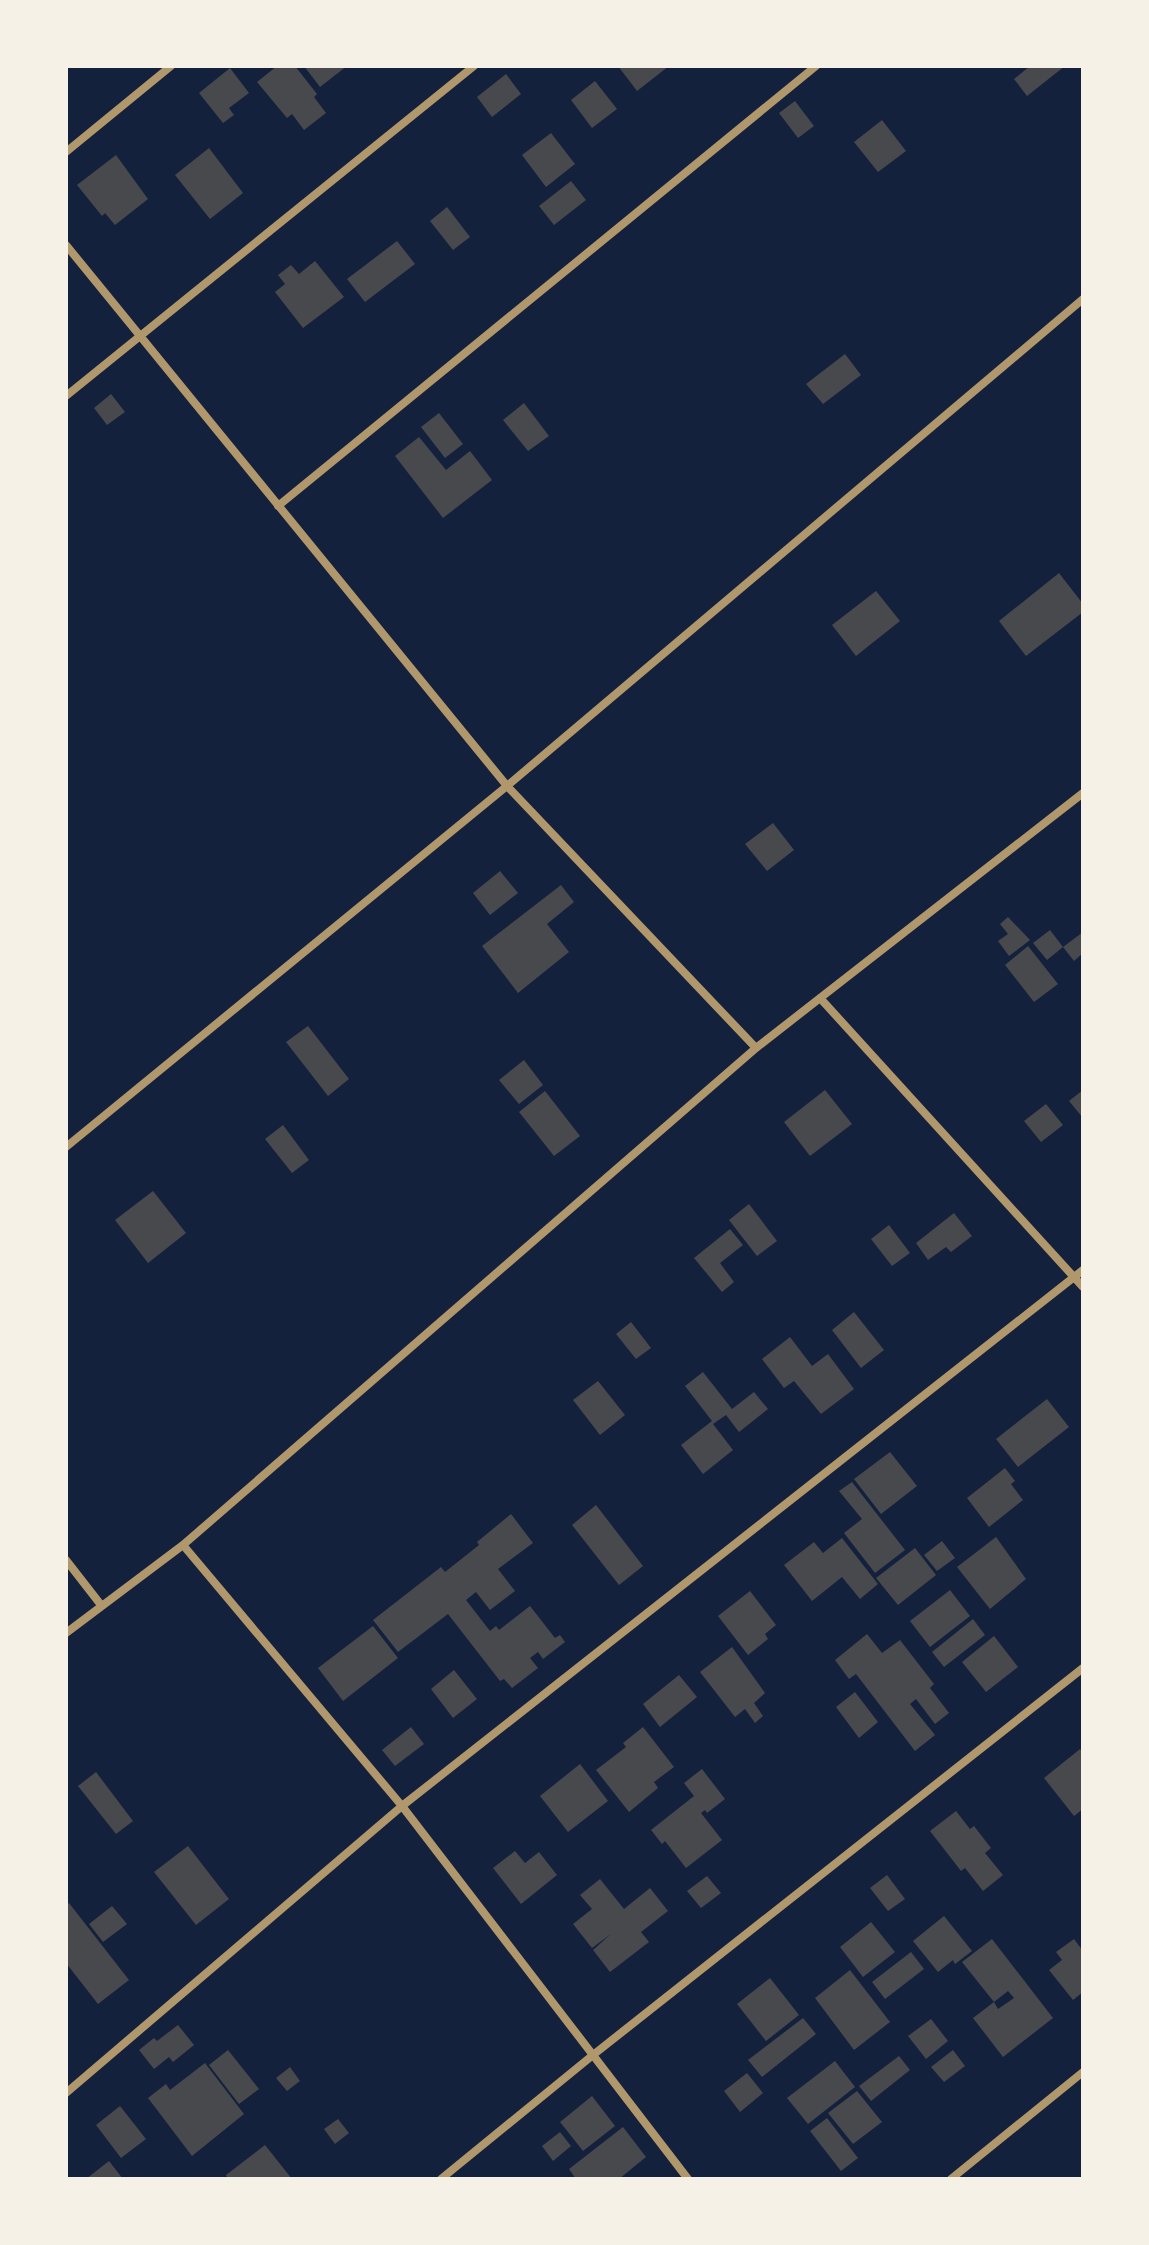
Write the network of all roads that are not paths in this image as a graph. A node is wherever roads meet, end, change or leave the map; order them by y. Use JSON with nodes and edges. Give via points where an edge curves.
{"nodes":[{"id":1,"x":171,"y":66,"type":"edge"},
{"id":2,"x":474,"y":66,"type":"edge"},
{"id":3,"x":816,"y":66,"type":"edge"},
{"id":4,"x":66,"y":152,"type":"edge"},
{"id":5,"x":66,"y":245,"type":"edge"},
{"id":6,"x":1083,"y":299,"type":"edge"},
{"id":7,"x":140,"y":337,"type":"junction"},
{"id":8,"x":66,"y":396,"type":"edge"},
{"id":9,"x":278,"y":506,"type":"junction"},
{"id":10,"x":507,"y":786,"type":"junction"},
{"id":11,"x":1083,"y":793,"type":"edge"},
{"id":12,"x":820,"y":998,"type":"junction"},
{"id":13,"x":756,"y":1048,"type":"junction"},
{"id":14,"x":66,"y":1147,"type":"edge"},
{"id":15,"x":1083,"y":1270,"type":"edge"},
{"id":16,"x":1074,"y":1277,"type":"junction"},
{"id":17,"x":1083,"y":1287,"type":"edge"},
{"id":18,"x":183,"y":1545,"type":"junction"},
{"id":19,"x":66,"y":1560,"type":"edge"},
{"id":20,"x":101,"y":1605,"type":"junction"},
{"id":21,"x":66,"y":1633,"type":"edge"},
{"id":22,"x":1083,"y":1668,"type":"edge"},
{"id":23,"x":402,"y":1806,"type":"junction"},
{"id":24,"x":593,"y":2055,"type":"junction"},
{"id":25,"x":1083,"y":2072,"type":"edge"},
{"id":26,"x":66,"y":2093,"type":"edge"},
{"id":27,"x":441,"y":2179,"type":"edge"},
{"id":28,"x":688,"y":2179,"type":"edge"},
{"id":29,"x":951,"y":2179,"type":"edge"}],
"edges":[{"from":1,"to":4,"type":"street"},
{"from":2,"to":7,"type":"street"},
{"from":3,"to":9,"type":"street"},
{"from":5,"to":7,"type":"street"},
{"from":6,"to":10,"type":"street"},
{"from":7,"to":8,"type":"street"},
{"from":7,"to":9,"type":"street"},
{"from":9,"to":10,"type":"street"},
{"from":10,"to":13,"type":"street"},
{"from":10,"to":14,"type":"street"},
{"from":11,"to":12,"type":"street"},
{"from":12,"to":13,"type":"street"},
{"from":12,"to":16,"type":"street"},
{"from":13,"to":18,"type":"street"},
{"from":15,"to":16,"type":"street"},
{"from":16,"to":17,"type":"street"},
{"from":16,"to":23,"type":"street"},
{"from":18,"to":20,"type":"street"},
{"from":18,"to":23,"type":"street"},
{"from":19,"to":20,"type":"street"},
{"from":20,"to":21,"type":"street"},
{"from":22,"to":24,"type":"street"},
{"from":23,"to":24,"type":"street"},
{"from":23,"to":26,"type":"street"},
{"from":24,"to":27,"type":"street"},
{"from":24,"to":28,"type":"street"},
{"from":25,"to":29,"type":"street"}]}
